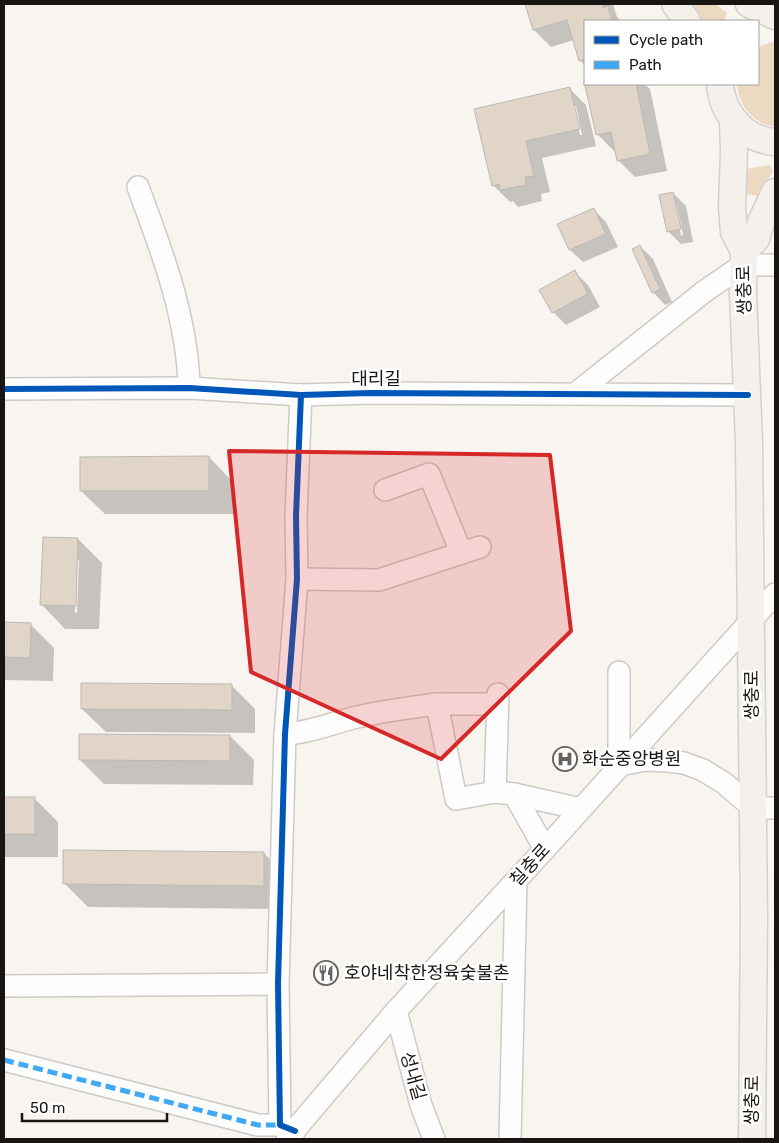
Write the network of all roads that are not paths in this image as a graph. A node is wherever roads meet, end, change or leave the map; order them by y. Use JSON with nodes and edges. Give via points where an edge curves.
{"nodes":[{"id":1,"x":675,"y":4,"type":"edge"},
{"id":2,"x":749,"y":4,"type":"edge"},
{"id":3,"x":775,"y":16,"type":"edge"},
{"id":4,"x":686,"y":20,"type":"edge"},
{"id":5,"x":775,"y":21,"type":"edge"},
{"id":6,"x":759,"y":26,"type":"edge"},
{"id":7,"x":720,"y":85,"type":"edge"},
{"id":8,"x":736,"y":122,"type":"junction"},
{"id":9,"x":775,"y":142,"type":"edge"},
{"id":10,"x":138,"y":188,"type":"dead end"},
{"id":11,"x":775,"y":192,"type":"edge"},
{"id":12,"x":744,"y":258,"type":"junction"},
{"id":13,"x":775,"y":265,"type":"edge"},
{"id":14,"x":189,"y":388,"type":"junction"},
{"id":15,"x":4,"y":389,"type":"edge"},
{"id":16,"x":575,"y":394,"type":"junction"},
{"id":17,"x":301,"y":395,"type":"junction"},
{"id":18,"x":748,"y":395,"type":"junction"},
{"id":19,"x":385,"y":490,"type":"dead end"},
{"id":20,"x":297,"y":578,"type":"junction"},
{"id":21,"x":775,"y":594,"type":"edge"},
{"id":22,"x":752,"y":619,"type":"junction"},
{"id":23,"x":619,"y":672,"type":"dead end"},
{"id":24,"x":437,"y":704,"type":"junction"},
{"id":25,"x":285,"y":734,"type":"junction"},
{"id":26,"x":620,"y":765,"type":"junction"},
{"id":27,"x":504,"y":793,"type":"junction"},
{"id":28,"x":764,"y":808,"type":"edge"},
{"id":29,"x":581,"y":809,"type":"junction"},
{"id":30,"x":545,"y":849,"type":"junction"},
{"id":31,"x":516,"y":881,"type":"junction"},
{"id":32,"x":278,"y":984,"type":"junction"},
{"id":33,"x":4,"y":986,"type":"edge"},
{"id":34,"x":396,"y":1011,"type":"junction"},
{"id":35,"x":4,"y":1060,"type":"edge"},
{"id":36,"x":287,"y":1132,"type":"edge"},
{"id":37,"x":434,"y":1139,"type":"edge"},
{"id":38,"x":510,"y":1139,"type":"edge"},
{"id":39,"x":752,"y":1139,"type":"edge"}],
"edges":[{"from":1,"to":4,"type":"main road"},
{"from":2,"to":3,"type":"main road"},
{"from":5,"to":6,"type":"main road"},
{"from":7,"to":8,"type":"main road","via":[[724,104]]},
{"from":8,"to":9,"type":"main road","via":[[748,133]]},
{"from":8,"to":12,"type":"main road","name":"쌍충로","via":[[732,206],[734,232]]},
{"from":10,"to":14,"type":"street","via":[[170,277],[189,364]]},
{"from":11,"to":12,"type":"main road","name":"쌍충로","via":[[756,239]]},
{"from":12,"to":13,"type":"street"},
{"from":12,"to":16,"type":"street"},
{"from":12,"to":18,"type":"main road","name":"쌍충로"},
{"from":14,"to":15,"type":"street","name":"대리길"},
{"from":14,"to":17,"type":"street","name":"대리길"},
{"from":16,"to":17,"type":"street","name":"대리길"},
{"from":16,"to":18,"type":"street","name":"대리길"},
{"from":17,"to":20,"type":"street"},
{"from":18,"to":22,"type":"main road","name":"쌍충로"},
{"from":19,"to":20,"type":"street","via":[[429,474],[470,550],[379,580]]},
{"from":20,"to":25,"type":"street"},
{"from":21,"to":22,"type":"street","name":"칠충로"},
{"from":22,"to":26,"type":"street","name":"칠충로"},
{"from":22,"to":28,"type":"main road","name":"쌍충로"},
{"from":23,"to":26,"type":"street"},
{"from":24,"to":25,"type":"street","via":[[385,710],[303,733]]},
{"from":24,"to":27,"type":"street","via":[[456,799]]},
{"from":24,"to":27,"type":"street","via":[[497,699]]},
{"from":25,"to":32,"type":"street"},
{"from":26,"to":28,"type":"street","via":[[646,760],[684,763],[704,770]]},
{"from":26,"to":29,"type":"street","name":"칠충로"},
{"from":27,"to":29,"type":"street"},
{"from":27,"to":30,"type":"street"},
{"from":28,"to":39,"type":"main road","name":"쌍충로","via":[[754,917]]},
{"from":29,"to":30,"type":"street","name":"칠충로"},
{"from":30,"to":31,"type":"street","name":"칠충로"},
{"from":31,"to":34,"type":"street","name":"칠충로"},
{"from":31,"to":38,"type":"street"},
{"from":32,"to":33,"type":"street"},
{"from":32,"to":36,"type":"street"},
{"from":34,"to":36,"type":"street","name":"칠충로"},
{"from":34,"to":37,"type":"street","name":"성내길","via":[[421,1105]]},
{"from":35,"to":36,"type":"street"}]}
